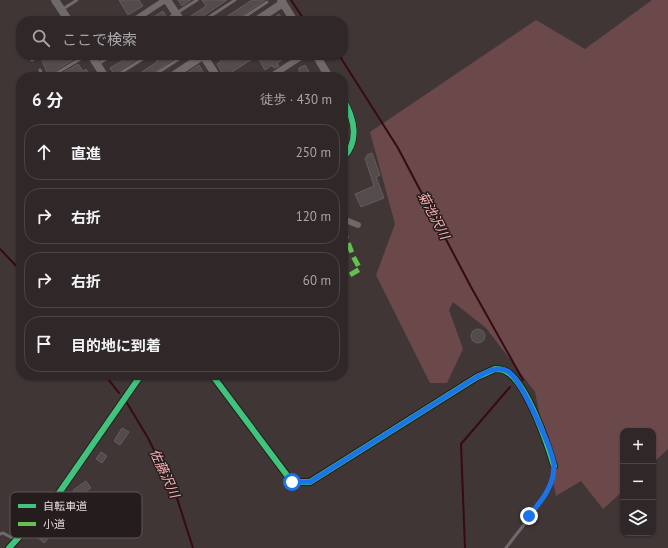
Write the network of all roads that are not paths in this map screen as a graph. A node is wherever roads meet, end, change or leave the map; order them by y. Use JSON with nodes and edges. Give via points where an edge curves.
{"nodes":[{"id":1,"x":56,"y":0,"type":"edge"},
{"id":2,"x":77,"y":0,"type":"edge"},
{"id":3,"x":166,"y":0,"type":"edge"},
{"id":4,"x":197,"y":0,"type":"edge"},
{"id":5,"x":235,"y":0,"type":"edge"},
{"id":6,"x":267,"y":2,"type":"dead end"},
{"id":7,"x":282,"y":2,"type":"edge"},
{"id":8,"x":61,"y":10,"type":"junction"},
{"id":9,"x":176,"y":13,"type":"junction"},
{"id":10,"x":65,"y":16,"type":"edge"},
{"id":11,"x":141,"y":16,"type":"edge"},
{"id":12,"x":172,"y":16,"type":"edge"},
{"id":13,"x":178,"y":16,"type":"edge"},
{"id":14,"x":211,"y":16,"type":"edge"},
{"id":15,"x":246,"y":16,"type":"edge"},
{"id":16,"x":263,"y":16,"type":"edge"},
{"id":17,"x":291,"y":16,"type":"edge"},
{"id":18,"x":79,"y":60,"type":"edge"},
{"id":19,"x":94,"y":60,"type":"edge"},
{"id":20,"x":104,"y":60,"type":"edge"},
{"id":21,"x":141,"y":60,"type":"edge"},
{"id":22,"x":177,"y":60,"type":"edge"},
{"id":23,"x":196,"y":60,"type":"edge"},
{"id":24,"x":207,"y":60,"type":"edge"},
{"id":25,"x":296,"y":60,"type":"edge"},
{"id":26,"x":319,"y":60,"type":"edge"},
{"id":27,"x":97,"y":64,"type":"junction"},
{"id":28,"x":58,"y":72,"type":"edge"},
{"id":29,"x":100,"y":72,"type":"edge"},
{"id":30,"x":122,"y":72,"type":"edge"},
{"id":31,"x":159,"y":72,"type":"edge"},
{"id":32,"x":178,"y":72,"type":"edge"},
{"id":33,"x":214,"y":72,"type":"edge"},
{"id":34,"x":278,"y":72,"type":"edge"},
{"id":35,"x":326,"y":72,"type":"edge"},
{"id":36,"x":348,"y":108,"type":"edge"},
{"id":37,"x":352,"y":116,"type":"junction"},
{"id":38,"x":348,"y":119,"type":"edge"},
{"id":39,"x":348,"y":150,"type":"edge"},
{"id":40,"x":348,"y":221,"type":"edge"},
{"id":41,"x":358,"y":225,"type":"dead end"},
{"id":42,"x":138,"y":380,"type":"edge"},
{"id":43,"x":216,"y":380,"type":"edge"},
{"id":44,"x":554,"y":466,"type":"joint"},
{"id":45,"x":60,"y":492,"type":"edge"},
{"id":46,"x":0,"y":534,"type":"edge"},
{"id":47,"x":10,"y":537,"type":"edge"},
{"id":48,"x":12,"y":538,"type":"edge"},
{"id":49,"x":16,"y":540,"type":"joint"},
{"id":50,"x":9,"y":548,"type":"edge"},
{"id":51,"x":506,"y":548,"type":"edge"}],
"edges":[{"from":1,"to":8,"type":"street"},
{"from":2,"to":8,"type":"lane"},
{"from":3,"to":9,"type":"street"},
{"from":3,"to":11,"type":"street"},
{"from":4,"to":9,"type":"lane"},
{"from":5,"to":14,"type":"lane"},
{"from":6,"to":15,"type":"lane"},
{"from":7,"to":16,"type":"street"},
{"from":7,"to":17,"type":"street"},
{"from":8,"to":10,"type":"street"},
{"from":9,"to":12,"type":"lane"},
{"from":9,"to":13,"type":"street"},
{"from":18,"to":28,"type":"lane"},
{"from":19,"to":27,"type":"street"},
{"from":20,"to":27,"type":"lane"},
{"from":21,"to":30,"type":"lane"},
{"from":22,"to":31,"type":"lane"},
{"from":23,"to":32,"type":"street"},
{"from":24,"to":33,"type":"street"},
{"from":25,"to":34,"type":"street"},
{"from":26,"to":35,"type":"street"},
{"from":27,"to":29,"type":"street"},
{"from":36,"to":37,"type":"street"},
{"from":37,"to":38,"type":"street"},
{"from":37,"to":39,"type":"street","via":[[354,135]]},
{"from":40,"to":41,"type":"street"},
{"from":42,"to":45,"type":"street"},
{"from":43,"to":44,"type":"street","via":[[292,482],[310,482],[477,377],[495,369],[509,372],[517,382],[545,439]]},
{"from":44,"to":51,"type":"lane","via":[[553,478],[545,496]]},
{"from":46,"to":47,"type":"lane"},
{"from":48,"to":49,"type":"lane"},
{"from":49,"to":50,"type":"street"}]}
